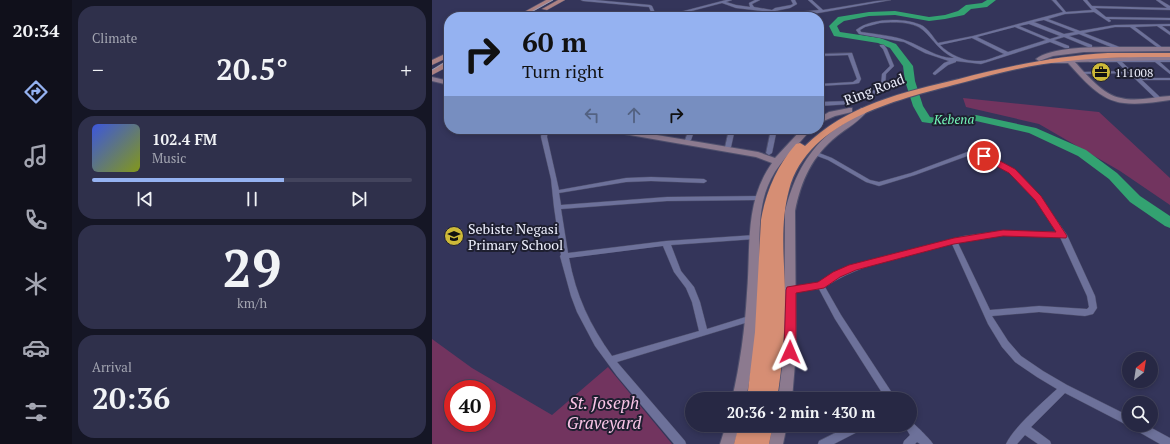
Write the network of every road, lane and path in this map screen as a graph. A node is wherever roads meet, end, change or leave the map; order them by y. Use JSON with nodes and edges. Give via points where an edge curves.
{"nodes":[{"id":1,"x":550,"y":0,"type":"edge"},
{"id":2,"x":562,"y":0,"type":"edge"},
{"id":3,"x":583,"y":0,"type":"edge"},
{"id":4,"x":730,"y":0,"type":"edge"},
{"id":5,"x":758,"y":0,"type":"edge"},
{"id":6,"x":793,"y":0,"type":"edge"},
{"id":7,"x":810,"y":0,"type":"edge"},
{"id":8,"x":890,"y":0,"type":"edge"},
{"id":9,"x":1054,"y":0,"type":"edge"},
{"id":10,"x":1085,"y":0,"type":"edge"},
{"id":11,"x":1158,"y":0,"type":"edge"},
{"id":12,"x":877,"y":1,"type":"edge"},
{"id":13,"x":722,"y":2,"type":"junction"},
{"id":14,"x":1116,"y":4,"type":"dead end"},
{"id":15,"x":1091,"y":6,"type":"junction"},
{"id":16,"x":753,"y":8,"type":"junction"},
{"id":17,"x":1120,"y":8,"type":"junction"},
{"id":18,"x":1170,"y":9,"type":"edge"},
{"id":19,"x":822,"y":11,"type":"junction"},
{"id":20,"x":1096,"y":11,"type":"junction"},
{"id":21,"x":527,"y":12,"type":"edge"},
{"id":22,"x":540,"y":12,"type":"edge"},
{"id":23,"x":654,"y":12,"type":"edge"},
{"id":24,"x":687,"y":12,"type":"edge"},
{"id":25,"x":767,"y":12,"type":"edge"},
{"id":26,"x":772,"y":12,"type":"edge"},
{"id":27,"x":811,"y":12,"type":"edge"},
{"id":28,"x":1064,"y":13,"type":"junction"},
{"id":29,"x":1043,"y":18,"type":"junction"},
{"id":30,"x":1105,"y":18,"type":"junction"},
{"id":31,"x":1170,"y":19,"type":"edge"},
{"id":32,"x":1029,"y":21,"type":"junction"},
{"id":33,"x":1130,"y":25,"type":"junction"},
{"id":34,"x":1158,"y":25,"type":"junction"},
{"id":35,"x":1170,"y":25,"type":"edge"},
{"id":36,"x":1015,"y":26,"type":"junction"},
{"id":37,"x":1116,"y":26,"type":"junction"},
{"id":38,"x":1078,"y":32,"type":"junction"},
{"id":39,"x":1170,"y":34,"type":"edge"},
{"id":40,"x":1063,"y":36,"type":"junction"},
{"id":41,"x":973,"y":37,"type":"junction"},
{"id":42,"x":1049,"y":40,"type":"junction"},
{"id":43,"x":937,"y":44,"type":"junction"},
{"id":44,"x":882,"y":46,"type":"dead end"},
{"id":45,"x":1090,"y":46,"type":"dead end"},
{"id":46,"x":1067,"y":47,"type":"dead end"},
{"id":47,"x":1120,"y":49,"type":"junction"},
{"id":48,"x":1161,"y":49,"type":"junction"},
{"id":49,"x":1170,"y":51,"type":"edge"},
{"id":50,"x":1008,"y":54,"type":"junction"},
{"id":51,"x":824,"y":55,"type":"edge"},
{"id":52,"x":1170,"y":55,"type":"edge"},
{"id":53,"x":444,"y":57,"type":"edge"},
{"id":54,"x":1039,"y":59,"type":"junction"},
{"id":55,"x":1155,"y":59,"type":"junction"},
{"id":56,"x":1170,"y":59,"type":"edge"},
{"id":57,"x":956,"y":60,"type":"junction"},
{"id":58,"x":1117,"y":60,"type":"junction"},
{"id":59,"x":1050,"y":61,"type":"junction"},
{"id":60,"x":1070,"y":61,"type":"junction"},
{"id":61,"x":432,"y":63,"type":"edge"},
{"id":62,"x":444,"y":66,"type":"edge"},
{"id":63,"x":995,"y":70,"type":"junction"},
{"id":64,"x":1081,"y":72,"type":"junction"},
{"id":65,"x":1129,"y":72,"type":"junction"},
{"id":66,"x":432,"y":73,"type":"edge"},
{"id":67,"x":1170,"y":73,"type":"edge"},
{"id":68,"x":935,"y":74,"type":"dead end"},
{"id":69,"x":432,"y":79,"type":"edge"},
{"id":70,"x":1137,"y":79,"type":"junction"},
{"id":71,"x":1170,"y":79,"type":"edge"},
{"id":72,"x":432,"y":82,"type":"edge"},
{"id":73,"x":444,"y":83,"type":"edge"},
{"id":74,"x":444,"y":84,"type":"edge"},
{"id":75,"x":824,"y":85,"type":"edge"},
{"id":76,"x":1170,"y":98,"type":"edge"},
{"id":77,"x":1159,"y":99,"type":"junction"},
{"id":78,"x":877,"y":102,"type":"junction"},
{"id":79,"x":824,"y":104,"type":"edge"},
{"id":80,"x":849,"y":110,"type":"junction"},
{"id":81,"x":864,"y":110,"type":"junction"},
{"id":82,"x":824,"y":118,"type":"edge"},
{"id":83,"x":824,"y":126,"type":"edge"},
{"id":84,"x":544,"y":134,"type":"edge"},
{"id":85,"x":636,"y":134,"type":"edge"},
{"id":86,"x":653,"y":134,"type":"edge"},
{"id":87,"x":690,"y":134,"type":"edge"},
{"id":88,"x":731,"y":134,"type":"edge"},
{"id":89,"x":773,"y":134,"type":"edge"},
{"id":90,"x":802,"y":134,"type":"edge"},
{"id":91,"x":813,"y":134,"type":"edge"},
{"id":92,"x":688,"y":140,"type":"junction"},
{"id":93,"x":728,"y":147,"type":"junction"},
{"id":94,"x":785,"y":151,"type":"junction"},
{"id":95,"x":814,"y":152,"type":"junction"},
{"id":96,"x":769,"y":153,"type":"junction"},
{"id":97,"x":777,"y":162,"type":"junction"},
{"id":98,"x":704,"y":181,"type":"dead end"},
{"id":99,"x":556,"y":192,"type":"junction"},
{"id":100,"x":759,"y":198,"type":"junction"},
{"id":101,"x":558,"y":206,"type":"junction"},
{"id":102,"x":1063,"y":236,"type":"junction"},
{"id":103,"x":755,"y":237,"type":"junction"},
{"id":104,"x":954,"y":241,"type":"junction"},
{"id":105,"x":666,"y":243,"type":"junction"},
{"id":106,"x":564,"y":256,"type":"junction"},
{"id":107,"x":821,"y":286,"type":"junction"},
{"id":108,"x":791,"y":290,"type":"junction"},
{"id":109,"x":987,"y":313,"type":"junction"},
{"id":110,"x":752,"y":318,"type":"junction"},
{"id":111,"x":704,"y":333,"type":"junction"},
{"id":112,"x":611,"y":360,"type":"junction"},
{"id":113,"x":1064,"y":388,"type":"junction"},
{"id":114,"x":740,"y":392,"type":"edge"},
{"id":115,"x":756,"y":392,"type":"edge"},
{"id":116,"x":770,"y":392,"type":"edge"},
{"id":117,"x":786,"y":392,"type":"edge"},
{"id":118,"x":886,"y":392,"type":"edge"},
{"id":119,"x":1122,"y":417,"type":"edge"},
{"id":120,"x":1024,"y":428,"type":"junction"},
{"id":121,"x":731,"y":432,"type":"edge"},
{"id":122,"x":746,"y":432,"type":"edge"},
{"id":123,"x":763,"y":432,"type":"edge"},
{"id":124,"x":779,"y":432,"type":"edge"},
{"id":125,"x":847,"y":432,"type":"edge"},
{"id":126,"x":915,"y":432,"type":"edge"},
{"id":127,"x":1149,"y":432,"type":"edge"},
{"id":128,"x":917,"y":435,"type":"junction"},
{"id":129,"x":681,"y":444,"type":"edge"},
{"id":130,"x":727,"y":444,"type":"edge"},
{"id":131,"x":743,"y":444,"type":"edge"},
{"id":132,"x":760,"y":444,"type":"edge"},
{"id":133,"x":776,"y":444,"type":"edge"},
{"id":134,"x":823,"y":444,"type":"edge"},
{"id":135,"x":908,"y":444,"type":"edge"},
{"id":136,"x":928,"y":444,"type":"edge"},
{"id":137,"x":1011,"y":444,"type":"edge"},
{"id":138,"x":1046,"y":444,"type":"edge"},
{"id":139,"x":1170,"y":444,"type":"edge"}],
"edges":[{"from":1,"to":21,"type":"main road"},
{"from":2,"to":22,"type":"main road"},
{"from":3,"to":23,"type":"street","via":[[651,3]]},
{"from":4,"to":13,"type":"street"},
{"from":5,"to":16,"type":"street","via":[[750,4]]},
{"from":6,"to":26,"type":"street","via":[[793,6],[777,8]]},
{"from":7,"to":19,"type":"street"},
{"from":8,"to":12,"type":"street"},
{"from":9,"to":28,"type":"street"},
{"from":10,"to":15,"type":"street"},
{"from":11,"to":18,"type":"street"},
{"from":12,"to":19,"type":"street"},
{"from":13,"to":16,"type":"street","via":[[736,7]]},
{"from":13,"to":24,"type":"street"},
{"from":14,"to":17,"type":"street"},
{"from":15,"to":17,"type":"street"},
{"from":15,"to":20,"type":"street"},
{"from":16,"to":25,"type":"street"},
{"from":17,"to":18,"type":"street"},
{"from":19,"to":27,"type":"street"},
{"from":20,"to":28,"type":"street"},
{"from":20,"to":30,"type":"street"},
{"from":28,"to":29,"type":"street"},
{"from":29,"to":32,"type":"street"},
{"from":29,"to":38,"type":"street"},
{"from":30,"to":31,"type":"street"},
{"from":30,"to":37,"type":"street"},
{"from":32,"to":36,"type":"street"},
{"from":32,"to":40,"type":"street"},
{"from":33,"to":34,"type":"street"},
{"from":33,"to":37,"type":"street"},
{"from":33,"to":48,"type":"street"},
{"from":34,"to":35,"type":"street"},
{"from":34,"to":39,"type":"street"},
{"from":36,"to":41,"type":"street"},
{"from":36,"to":42,"type":"street"},
{"from":37,"to":38,"type":"street"},
{"from":38,"to":40,"type":"street"},
{"from":38,"to":47,"type":"street"},
{"from":40,"to":42,"type":"street"},
{"from":40,"to":45,"type":"street"},
{"from":41,"to":43,"type":"street"},
{"from":41,"to":50,"type":"street"},
{"from":42,"to":46,"type":"street"},
{"from":42,"to":50,"type":"street"},
{"from":43,"to":57,"type":"street"},
{"from":43,"to":57,"type":"street","via":[[927,32],[914,24],[880,22],[868,24],[858,30],[860,33],[905,41],[938,57]]},
{"from":44,"to":79,"type":"street","via":[[892,66],[884,74],[883,86],[850,103]]},
{"from":47,"to":48,"type":"street"},
{"from":47,"to":54,"type":"street","via":[[1061,52]]},
{"from":48,"to":49,"type":"street"},
{"from":49,"to":54,"type":"highway","name":"Ring Road","via":[[1088,53]]},
{"from":50,"to":57,"type":"street","via":[[981,62]]},
{"from":51,"to":75,"type":"street","via":[[850,54],[859,79],[854,83]]},
{"from":52,"to":59,"type":"highway","name":"Ring Road","via":[[1100,56]]},
{"from":53,"to":61,"type":"main road"},
{"from":54,"to":63,"type":"highway","name":"Ring Road"},
{"from":55,"to":56,"type":"street"},
{"from":55,"to":58,"type":"street"},
{"from":55,"to":67,"type":"street"},
{"from":57,"to":68,"type":"street","via":[[946,64]]},
{"from":58,"to":60,"type":"street"},
{"from":58,"to":65,"type":"street"},
{"from":59,"to":60,"type":"street"},
{"from":59,"to":63,"type":"highway","name":"Ring Road"},
{"from":60,"to":64,"type":"street"},
{"from":62,"to":66,"type":"main road"},
{"from":63,"to":78,"type":"highway","name":"Ring Road"},
{"from":64,"to":65,"type":"street"},
{"from":64,"to":77,"type":"street","via":[[1114,99]]},
{"from":65,"to":70,"type":"street"},
{"from":69,"to":73,"type":"street"},
{"from":70,"to":71,"type":"street"},
{"from":70,"to":77,"type":"street"},
{"from":72,"to":74,"type":"street"},
{"from":76,"to":77,"type":"street"},
{"from":78,"to":80,"type":"highway","name":"Ring Road"},
{"from":78,"to":81,"type":"highway","name":"Ring Road"},
{"from":80,"to":82,"type":"street"},
{"from":80,"to":83,"type":"highway","name":"Ring Road"},
{"from":81,"to":95,"type":"street"},
{"from":81,"to":116,"type":"highway","name":"Ring Road","via":[[840,122],[810,146],[796,164],[784,188],[777,227],[777,326]]},
{"from":84,"to":99,"type":"street"},
{"from":85,"to":97,"type":"street","via":[[758,155]]},
{"from":86,"to":92,"type":"street"},
{"from":87,"to":92,"type":"street"},
{"from":88,"to":93,"type":"street"},
{"from":89,"to":96,"type":"street"},
{"from":90,"to":94,"type":"street"},
{"from":91,"to":115,"type":"highway","name":"Ring Road","via":[[788,161],[773,189],[769,205],[764,322]]},
{"from":92,"to":93,"type":"street"},
{"from":93,"to":96,"type":"street"},
{"from":94,"to":96,"type":"street"},
{"from":94,"to":97,"type":"street"},
{"from":95,"to":102,"type":"street","via":[[868,181],[879,184],[970,154],[984,156],[1012,171],[1038,198]]},
{"from":95,"to":108,"type":"street","via":[[798,178],[790,211]]},
{"from":97,"to":100,"type":"street"},
{"from":98,"to":99,"type":"street","via":[[626,180]]},
{"from":99,"to":101,"type":"street"},
{"from":100,"to":101,"type":"street","via":[[667,199]]},
{"from":100,"to":103,"type":"street"},
{"from":101,"to":106,"type":"street"},
{"from":102,"to":104,"type":"street","via":[[1003,233]]},
{"from":102,"to":109,"type":"street","via":[[1091,296],[1093,308],[1090,312],[1039,309]]},
{"from":103,"to":105,"type":"street"},
{"from":103,"to":110,"type":"street"},
{"from":104,"to":107,"type":"street","via":[[853,267]]},
{"from":104,"to":109,"type":"street"},
{"from":105,"to":106,"type":"street"},
{"from":105,"to":111,"type":"street","via":[[678,272],[690,287]]},
{"from":106,"to":112,"type":"street","via":[[576,299],[589,327]]},
{"from":107,"to":108,"type":"street"},
{"from":107,"to":118,"type":"street"},
{"from":108,"to":117,"type":"street","via":[[790,352]]},
{"from":109,"to":113,"type":"street","via":[[1005,344],[1018,358]]},
{"from":110,"to":111,"type":"street"},
{"from":110,"to":114,"type":"street"},
{"from":111,"to":112,"type":"street"},
{"from":112,"to":129,"type":"street"},
{"from":113,"to":119,"type":"street"},
{"from":113,"to":120,"type":"street"},
{"from":120,"to":137,"type":"street"},
{"from":120,"to":138,"type":"street"},
{"from":121,"to":130,"type":"street"},
{"from":122,"to":131,"type":"highway"},
{"from":123,"to":132,"type":"highway"},
{"from":124,"to":133,"type":"street"},
{"from":125,"to":134,"type":"street"},
{"from":126,"to":128,"type":"street"},
{"from":127,"to":139,"type":"street"},
{"from":128,"to":135,"type":"street"},
{"from":128,"to":136,"type":"street"}]}
